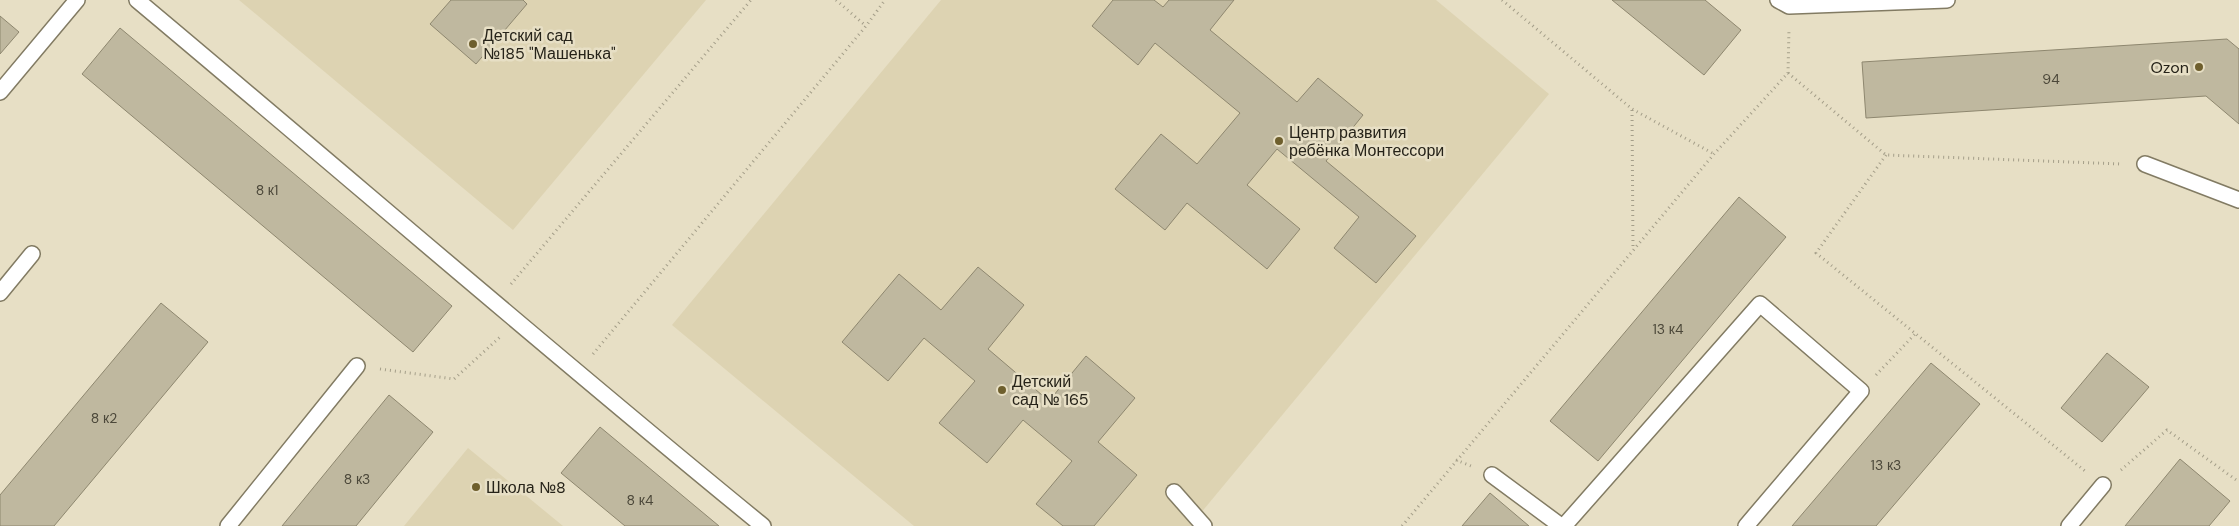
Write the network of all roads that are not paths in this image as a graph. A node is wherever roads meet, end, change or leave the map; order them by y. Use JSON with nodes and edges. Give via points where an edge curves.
{"nodes":[{"id":1,"x":77,"y":0,"type":"edge"},
{"id":2,"x":137,"y":0,"type":"edge"},
{"id":3,"x":1948,"y":0,"type":"edge"},
{"id":4,"x":1784,"y":3,"type":"edge"},
{"id":5,"x":0,"y":92,"type":"edge"},
{"id":6,"x":2145,"y":164,"type":"road end"},
{"id":7,"x":2239,"y":200,"type":"edge"},
{"id":8,"x":32,"y":254,"type":"dead end"},
{"id":9,"x":0,"y":293,"type":"edge"},
{"id":10,"x":357,"y":366,"type":"road end"},
{"id":11,"x":1492,"y":475,"type":"dead end"},
{"id":12,"x":2103,"y":485,"type":"road end"},
{"id":13,"x":1174,"y":492,"type":"dead end"},
{"id":14,"x":228,"y":526,"type":"edge"},
{"id":15,"x":764,"y":526,"type":"edge"},
{"id":16,"x":1204,"y":526,"type":"edge"},
{"id":17,"x":1563,"y":526,"type":"edge"},
{"id":18,"x":1746,"y":526,"type":"edge"},
{"id":19,"x":2069,"y":526,"type":"edge"}],
"edges":[{"from":1,"to":5,"type":"lane"},
{"from":2,"to":15,"type":"lane","via":[[577,373]]},
{"from":3,"to":4,"type":"lane"},
{"from":6,"to":7,"type":"lane"},
{"from":8,"to":9,"type":"lane"},
{"from":10,"to":14,"type":"lane"},
{"from":11,"to":17,"type":"lane"},
{"from":12,"to":19,"type":"lane"},
{"from":13,"to":16,"type":"lane"},
{"from":17,"to":18,"type":"lane","via":[[1760,304],[1861,391]]}]}
